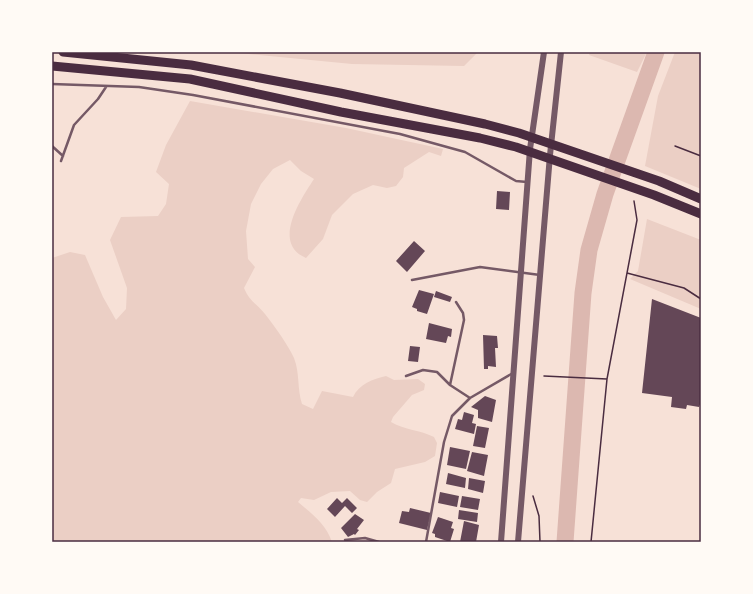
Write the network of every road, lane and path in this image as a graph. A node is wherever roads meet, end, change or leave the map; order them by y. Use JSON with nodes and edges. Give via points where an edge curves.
{"nodes":[{"id":1,"x":63,"y":52,"type":"edge"},
{"id":2,"x":544,"y":52,"type":"edge"},
{"id":3,"x":561,"y":52,"type":"edge"},
{"id":4,"x":52,"y":66,"type":"edge"},
{"id":5,"x":52,"y":84,"type":"edge"},
{"id":6,"x":106,"y":86,"type":"junction"},
{"id":7,"x":52,"y":146,"type":"edge"},
{"id":8,"x":675,"y":146,"type":"dead end"},
{"id":9,"x":63,"y":156,"type":"junction"},
{"id":10,"x":701,"y":156,"type":"edge"},
{"id":11,"x":61,"y":161,"type":"dead end"},
{"id":12,"x":528,"y":182,"type":"junction"},
{"id":13,"x":701,"y":199,"type":"edge"},
{"id":14,"x":634,"y":201,"type":"dead end"},
{"id":15,"x":701,"y":214,"type":"edge"},
{"id":16,"x":521,"y":272,"type":"junction"},
{"id":17,"x":627,"y":273,"type":"junction"},
{"id":18,"x":540,"y":275,"type":"junction"},
{"id":19,"x":412,"y":280,"type":"dead end"},
{"id":20,"x":701,"y":299,"type":"edge"},
{"id":21,"x":456,"y":302,"type":"dead end"},
{"id":22,"x":513,"y":373,"type":"junction"},
{"id":23,"x":406,"y":376,"type":"dead end"},
{"id":24,"x":544,"y":376,"type":"dead end"},
{"id":25,"x":608,"y":379,"type":"junction"},
{"id":26,"x":450,"y":385,"type":"junction"},
{"id":27,"x":470,"y":398,"type":"junction"},
{"id":28,"x":533,"y":496,"type":"dead end"},
{"id":29,"x":345,"y":540,"type":"dead end"},
{"id":30,"x":379,"y":542,"type":"edge"},
{"id":31,"x":426,"y":542,"type":"edge"},
{"id":32,"x":501,"y":542,"type":"edge"},
{"id":33,"x":518,"y":542,"type":"edge"},
{"id":34,"x":540,"y":542,"type":"edge"},
{"id":35,"x":591,"y":542,"type":"edge"}],
"edges":[{"from":1,"to":13,"type":"highway","via":[[191,65],[340,93],[519,133]]},
{"from":2,"to":12,"type":"street","via":[[530,149]]},
{"from":3,"to":18,"type":"street"},
{"from":4,"to":15,"type":"highway","via":[[190,79],[341,112],[480,138],[516,147]]},
{"from":5,"to":6,"type":"lane"},
{"from":6,"to":9,"type":"lane","via":[[98,99],[74,125]]},
{"from":6,"to":12,"type":"lane","via":[[139,87],[193,95],[400,134],[465,152],[516,181]]},
{"from":7,"to":9,"type":"lane"},
{"from":8,"to":10,"type":"path"},
{"from":9,"to":11,"type":"lane"},
{"from":12,"to":16,"type":"street"},
{"from":14,"to":17,"type":"path","via":[[637,220]]},
{"from":16,"to":18,"type":"lane"},
{"from":16,"to":19,"type":"lane","via":[[480,267]]},
{"from":16,"to":22,"type":"street"},
{"from":17,"to":20,"type":"path","via":[[684,288]]},
{"from":17,"to":25,"type":"path"},
{"from":18,"to":33,"type":"street"},
{"from":21,"to":26,"type":"lane","via":[[464,320]]},
{"from":22,"to":27,"type":"lane"},
{"from":22,"to":32,"type":"street"},
{"from":23,"to":26,"type":"lane","via":[[423,370],[437,372]]},
{"from":24,"to":25,"type":"path"},
{"from":25,"to":35,"type":"path"},
{"from":26,"to":27,"type":"lane"},
{"from":27,"to":31,"type":"lane","via":[[452,416],[444,442]]},
{"from":28,"to":34,"type":"path","via":[[539,516]]},
{"from":29,"to":30,"type":"lane","via":[[365,538]]}]}
